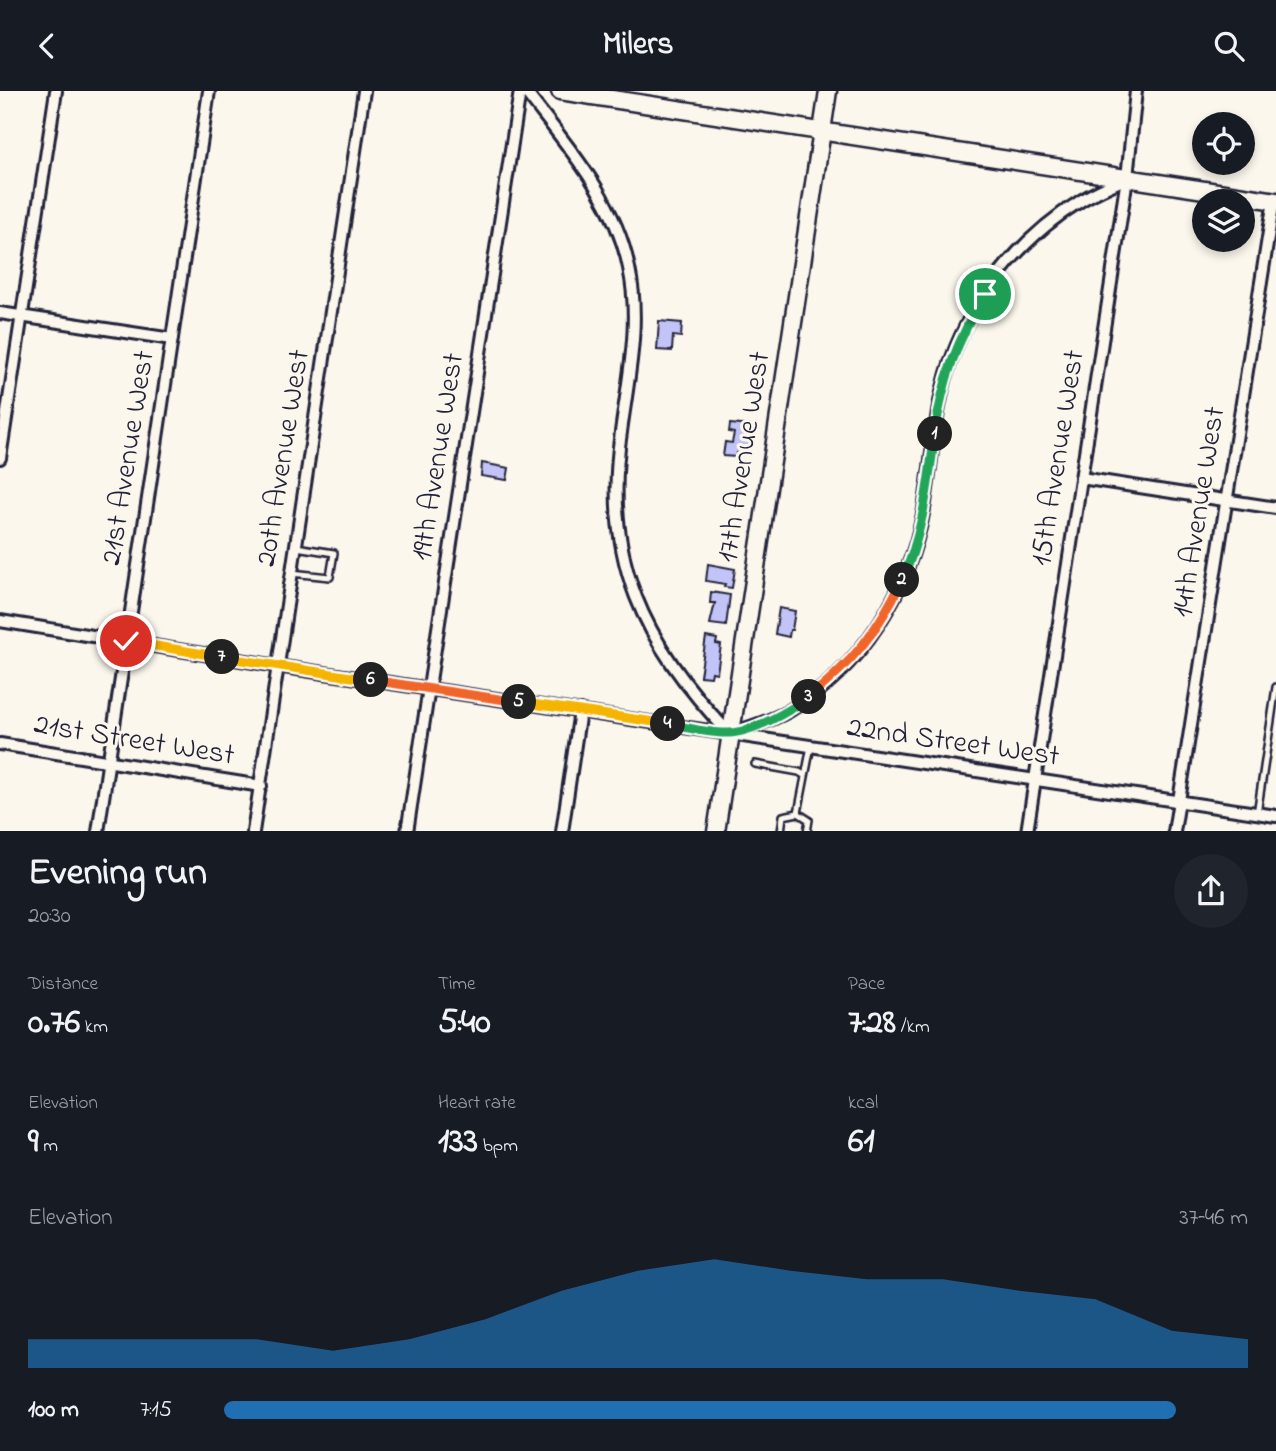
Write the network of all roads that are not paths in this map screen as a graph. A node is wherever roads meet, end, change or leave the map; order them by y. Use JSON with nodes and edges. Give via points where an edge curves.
{"nodes":[{"id":1,"x":56,"y":91,"type":"edge"},
{"id":2,"x":209,"y":91,"type":"edge"},
{"id":3,"x":364,"y":91,"type":"edge"},
{"id":4,"x":520,"y":91,"type":"edge"},
{"id":5,"x":526,"y":91,"type":"edge"},
{"id":6,"x":560,"y":91,"type":"edge"},
{"id":7,"x":828,"y":91,"type":"edge"},
{"id":8,"x":1136,"y":91,"type":"edge"},
{"id":9,"x":822,"y":131,"type":"junction"},
{"id":10,"x":1127,"y":178,"type":"junction"},
{"id":11,"x":1275,"y":200,"type":"edge"},
{"id":12,"x":0,"y":313,"type":"edge"},
{"id":13,"x":21,"y":316,"type":"junction"},
{"id":14,"x":172,"y":339,"type":"junction"},
{"id":15,"x":0,"y":458,"type":"edge"},
{"id":16,"x":1081,"y":478,"type":"junction"},
{"id":17,"x":1228,"y":500,"type":"junction"},
{"id":18,"x":1276,"y":508,"type":"edge"},
{"id":19,"x":296,"y":547,"type":"junction"},
{"id":20,"x":291,"y":572,"type":"junction"},
{"id":21,"x":0,"y":621,"type":"edge"},
{"id":22,"x":126,"y":641,"type":"junction"},
{"id":23,"x":277,"y":666,"type":"junction"},
{"id":24,"x":1276,"y":687,"type":"edge"},
{"id":25,"x":428,"y":688,"type":"junction"},
{"id":26,"x":580,"y":711,"type":"junction"},
{"id":27,"x":730,"y":734,"type":"junction"},
{"id":28,"x":0,"y":744,"type":"edge"},
{"id":29,"x":811,"y":746,"type":"junction"},
{"id":30,"x":109,"y":762,"type":"junction"},
{"id":31,"x":755,"y":764,"type":"dead end"},
{"id":32,"x":804,"y":775,"type":"junction"},
{"id":33,"x":1035,"y":780,"type":"junction"},
{"id":34,"x":261,"y":786,"type":"junction"},
{"id":35,"x":1179,"y":802,"type":"junction"},
{"id":36,"x":798,"y":813,"type":"junction"},
{"id":37,"x":1257,"y":814,"type":"junction"},
{"id":38,"x":1276,"y":816,"type":"edge"},
{"id":39,"x":98,"y":831,"type":"edge"},
{"id":40,"x":253,"y":831,"type":"edge"},
{"id":41,"x":407,"y":831,"type":"edge"},
{"id":42,"x":562,"y":831,"type":"edge"},
{"id":43,"x":716,"y":831,"type":"edge"},
{"id":44,"x":781,"y":831,"type":"edge"},
{"id":45,"x":807,"y":831,"type":"edge"},
{"id":46,"x":1027,"y":831,"type":"edge"},
{"id":47,"x":1174,"y":831,"type":"edge"}],
"edges":[{"from":1,"to":13,"type":"street"},
{"from":2,"to":14,"type":"street","name":"21st Avenue West"},
{"from":3,"to":19,"type":"street","name":"20th Avenue West"},
{"from":4,"to":25,"type":"street","name":"19th Avenue West"},
{"from":5,"to":27,"type":"street","via":[[596,185],[614,220],[629,268],[633,348],[615,494],[626,570],[643,617],[670,661]]},
{"from":6,"to":9,"type":"street"},
{"from":7,"to":9,"type":"street","name":"17th Avenue West"},
{"from":8,"to":10,"type":"street","name":"15th Avenue West"},
{"from":9,"to":10,"type":"street"},
{"from":9,"to":27,"type":"street","name":"17th Avenue West"},
{"from":10,"to":11,"type":"street"},
{"from":10,"to":16,"type":"street","name":"15th Avenue West"},
{"from":10,"to":27,"type":"street","via":[[1083,199],[1046,226],[1000,272],[969,319],[944,383],[915,547],[874,632],[850,661],[806,699],[779,716]]},
{"from":11,"to":17,"type":"street","name":"14th Avenue West"},
{"from":12,"to":13,"type":"street"},
{"from":13,"to":14,"type":"street"},
{"from":13,"to":15,"type":"street"},
{"from":14,"to":22,"type":"street","name":"21st Avenue West"},
{"from":16,"to":17,"type":"street"},
{"from":16,"to":33,"type":"street","name":"15th Avenue West"},
{"from":17,"to":18,"type":"street"},
{"from":17,"to":35,"type":"street","name":"14th Avenue West"},
{"from":19,"to":20,"type":"street","name":"20th Avenue West"},
{"from":19,"to":20,"type":"lane","via":[[334,552],[330,577]]},
{"from":20,"to":23,"type":"street","name":"20th Avenue West"},
{"from":21,"to":22,"type":"street","name":"22nd Street West"},
{"from":22,"to":23,"type":"street","name":"22nd Street West"},
{"from":22,"to":30,"type":"street","name":"21st Avenue West"},
{"from":23,"to":25,"type":"street","name":"22nd Street West"},
{"from":23,"to":34,"type":"street","name":"20th Avenue West"},
{"from":24,"to":37,"type":"lane"},
{"from":25,"to":26,"type":"street","name":"22nd Street West"},
{"from":25,"to":41,"type":"street","name":"19th Avenue West"},
{"from":26,"to":27,"type":"street","name":"22nd Street West"},
{"from":26,"to":42,"type":"street"},
{"from":27,"to":29,"type":"street","name":"22nd Street West"},
{"from":27,"to":43,"type":"street","name":"17th Avenue West"},
{"from":28,"to":30,"type":"street","name":"21st Street West"},
{"from":29,"to":32,"type":"lane"},
{"from":29,"to":33,"type":"street","name":"22nd Street West"},
{"from":30,"to":34,"type":"street","name":"21st Street West"},
{"from":30,"to":39,"type":"street","name":"21st Avenue West"},
{"from":31,"to":32,"type":"lane"},
{"from":32,"to":36,"type":"lane"},
{"from":33,"to":35,"type":"street","name":"22nd Street West"},
{"from":33,"to":46,"type":"street","name":"15th Avenue West"},
{"from":34,"to":40,"type":"street","name":"20th Avenue West"},
{"from":35,"to":37,"type":"street","name":"22nd Street West"},
{"from":35,"to":47,"type":"street","name":"14th Avenue West"},
{"from":36,"to":44,"type":"lane","via":[[783,816]]},
{"from":36,"to":45,"type":"lane","via":[[809,820]]},
{"from":37,"to":38,"type":"street","name":"22nd Street West"}]}
